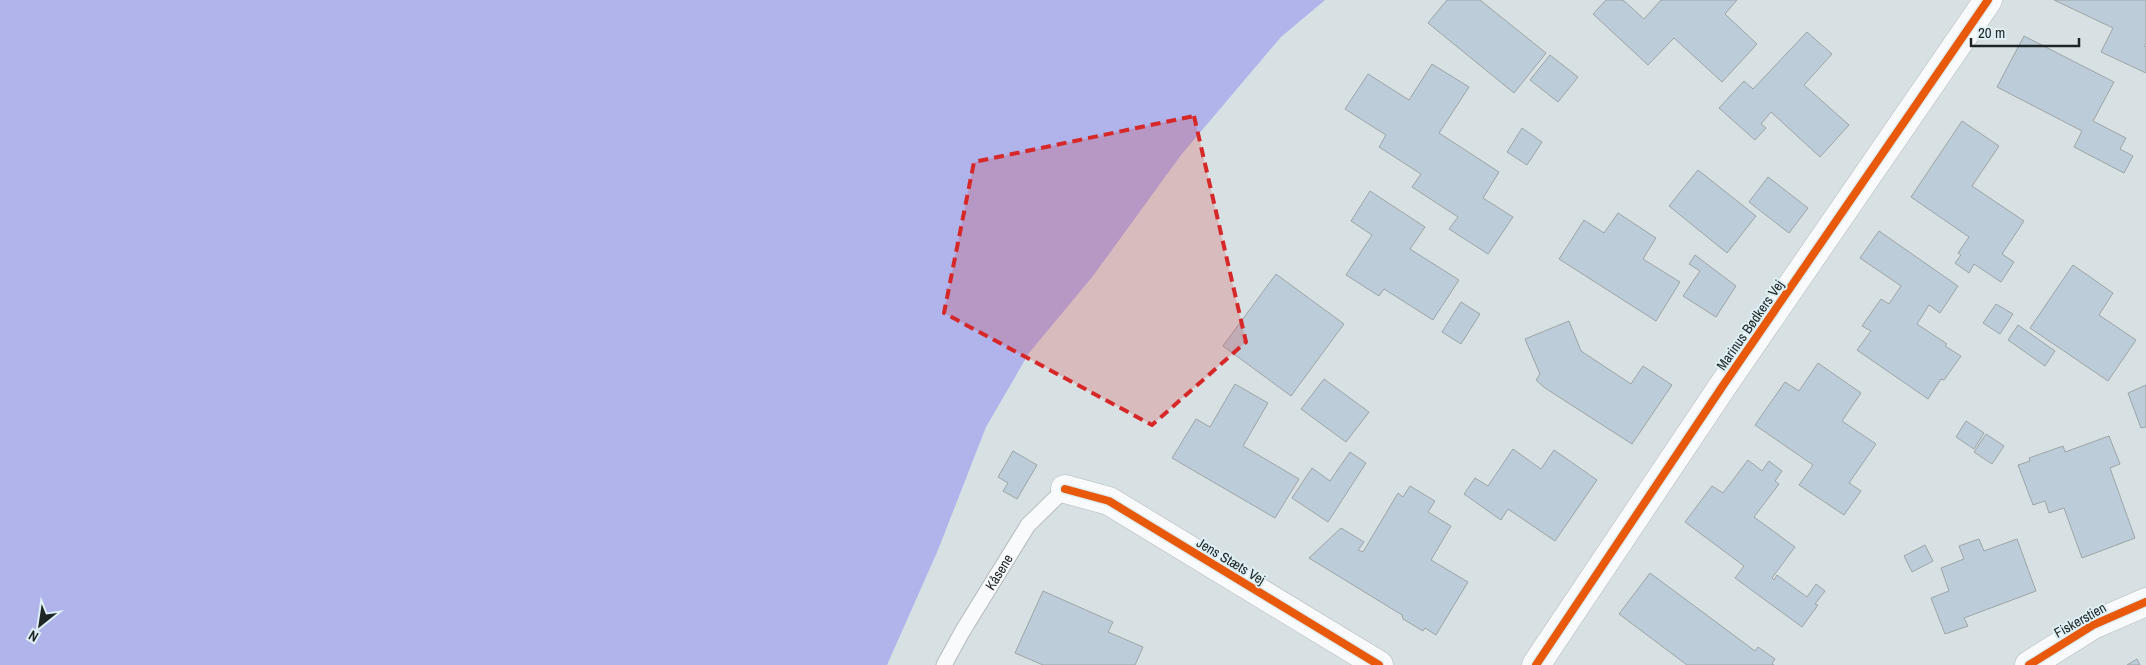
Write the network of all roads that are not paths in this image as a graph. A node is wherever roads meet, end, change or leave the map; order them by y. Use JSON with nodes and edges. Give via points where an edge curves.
{"nodes":[{"id":1,"x":1988,"y":0,"type":"edge"},
{"id":2,"x":1065,"y":489,"type":"joint"},
{"id":3,"x":2146,"y":602,"type":"edge"},
{"id":4,"x":944,"y":665,"type":"edge"},
{"id":5,"x":1379,"y":665,"type":"edge"},
{"id":6,"x":1536,"y":665,"type":"edge"},
{"id":7,"x":2028,"y":665,"type":"edge"}],
"edges":[{"from":1,"to":6,"type":"street","name":"Marinus Bødkers Vej"},
{"from":2,"to":4,"type":"lane","name":"Kåsene","via":[[1028,525]]},
{"from":2,"to":5,"type":"street","name":"Jens Stæts Vej","via":[[1109,501]]},
{"from":3,"to":7,"type":"street","name":"Fiskerstien","via":[[2093,624]]}]}
